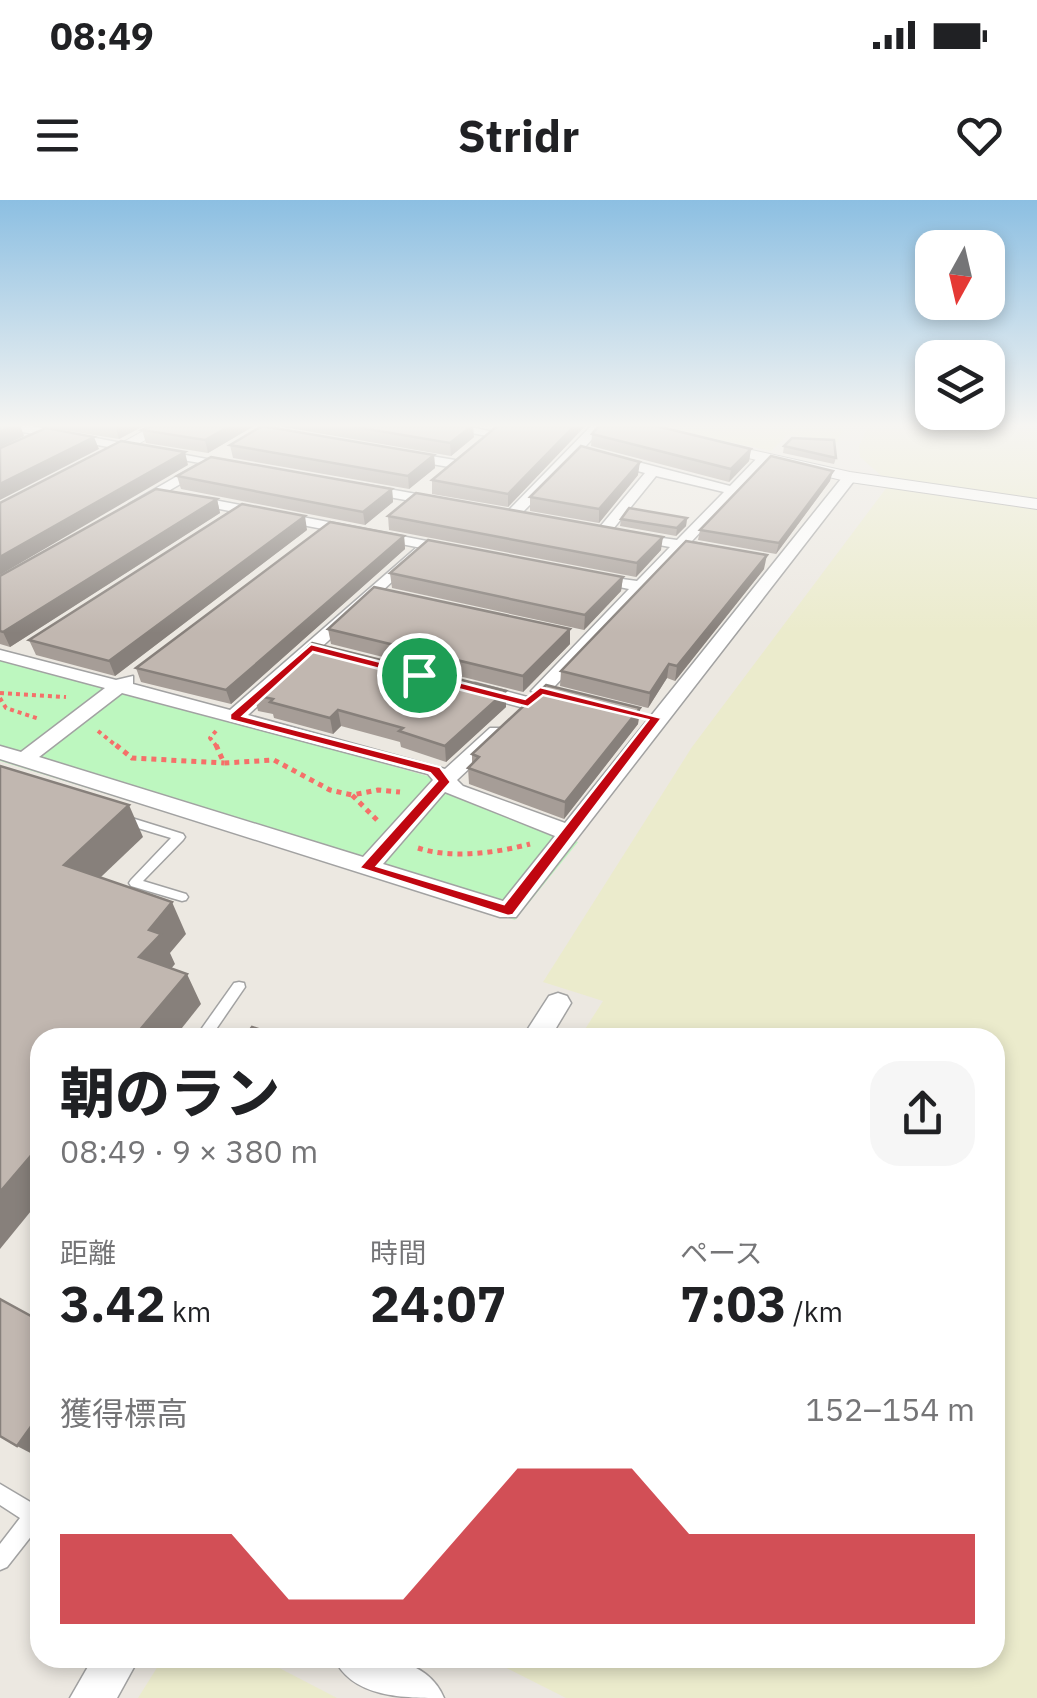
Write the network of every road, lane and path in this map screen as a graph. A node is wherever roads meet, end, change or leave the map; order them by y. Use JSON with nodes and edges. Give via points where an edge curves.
{"nodes":[{"id":1,"x":157,"y":493,"type":"joint"},
{"id":2,"x":387,"y":493,"type":"edge"},
{"id":3,"x":420,"y":493,"type":"edge"},
{"id":4,"x":534,"y":493,"type":"edge"},
{"id":5,"x":635,"y":493,"type":"edge"},
{"id":6,"x":729,"y":493,"type":"edge"},
{"id":7,"x":834,"y":493,"type":"edge"},
{"id":8,"x":963,"y":493,"type":"edge"},
{"id":9,"x":414,"y":498,"type":"junction"},
{"id":10,"x":453,"y":504,"type":"edge"},
{"id":11,"x":1037,"y":504,"type":"edge"},
{"id":12,"x":242,"y":510,"type":"junction"},
{"id":13,"x":399,"y":510,"type":"edge"},
{"id":14,"x":126,"y":511,"type":"edge"},
{"id":15,"x":492,"y":512,"type":"edge"},
{"id":16,"x":512,"y":515,"type":"junction"},
{"id":17,"x":530,"y":518,"type":"edge"},
{"id":18,"x":225,"y":520,"type":"edge"},
{"id":19,"x":384,"y":522,"type":"edge"},
{"id":20,"x":328,"y":526,"type":"junction"},
{"id":21,"x":586,"y":528,"type":"edge"},
{"id":22,"x":604,"y":532,"type":"junction"},
{"id":23,"x":369,"y":534,"type":"junction"},
{"id":24,"x":314,"y":538,"type":"edge"},
{"id":25,"x":424,"y":545,"type":"junction"},
{"id":26,"x":679,"y":545,"type":"junction"},
{"id":27,"x":464,"y":552,"type":"edge"},
{"id":28,"x":729,"y":554,"type":"edge"},
{"id":29,"x":581,"y":575,"type":"edge"},
{"id":30,"x":640,"y":586,"type":"junction"},
{"id":31,"x":13,"y":654,"type":"edge"},
{"id":32,"x":149,"y":664,"type":"edge"},
{"id":33,"x":456,"y":684,"type":"edge"},
{"id":34,"x":112,"y":691,"type":"junction"},
{"id":35,"x":0,"y":695,"type":"edge"},
{"id":36,"x":534,"y":697,"type":"junction"},
{"id":37,"x":579,"y":700,"type":"edge"},
{"id":38,"x":234,"y":717,"type":"junction"},
{"id":39,"x":70,"y":724,"type":"junction"},
{"id":40,"x":0,"y":752,"type":"edge"},
{"id":41,"x":24,"y":759,"type":"junction"},
{"id":42,"x":224,"y":763,"type":"junction"},
{"id":43,"x":444,"y":782,"type":"junction"},
{"id":44,"x":352,"y":796,"type":"dead end"},
{"id":45,"x":108,"y":814,"type":"edge"},
{"id":46,"x":569,"y":834,"type":"junction"},
{"id":47,"x":366,"y":868,"type":"junction"},
{"id":48,"x":182,"y":897,"type":"dead end"},
{"id":49,"x":239,"y":987,"type":"dead end"},
{"id":50,"x":558,"y":1003,"type":"dead end"},
{"id":51,"x":209,"y":1028,"type":"edge"},
{"id":52,"x":542,"y":1028,"type":"edge"},
{"id":53,"x":0,"y":1494,"type":"edge"},
{"id":54,"x":30,"y":1509,"type":"edge"},
{"id":55,"x":30,"y":1521,"type":"edge"},
{"id":56,"x":0,"y":1560,"type":"edge"},
{"id":57,"x":112,"y":1668,"type":"edge"},
{"id":58,"x":372,"y":1668,"type":"edge"},
{"id":59,"x":92,"y":1698,"type":"edge"},
{"id":60,"x":422,"y":1698,"type":"edge"}],
"edges":[{"from":1,"to":12,"type":"street"},
{"from":1,"to":14,"type":"street"},
{"from":2,"to":9,"type":"street"},
{"from":3,"to":9,"type":"street"},
{"from":4,"to":16,"type":"street"},
{"from":5,"to":22,"type":"street"},
{"from":6,"to":26,"type":"street"},
{"from":7,"to":46,"type":"street","via":[[646,716]]},
{"from":8,"to":11,"type":"street"},
{"from":9,"to":10,"type":"street"},
{"from":9,"to":13,"type":"street"},
{"from":12,"to":18,"type":"street"},
{"from":12,"to":20,"type":"street"},
{"from":15,"to":16,"type":"street"},
{"from":16,"to":17,"type":"street"},
{"from":19,"to":23,"type":"street"},
{"from":20,"to":23,"type":"street"},
{"from":20,"to":24,"type":"street"},
{"from":21,"to":22,"type":"street"},
{"from":22,"to":26,"type":"street"},
{"from":23,"to":25,"type":"street"},
{"from":25,"to":27,"type":"street"},
{"from":25,"to":38,"type":"street","via":[[382,594]]},
{"from":26,"to":28,"type":"street"},
{"from":26,"to":30,"type":"street"},
{"from":29,"to":30,"type":"street"},
{"from":30,"to":36,"type":"street","via":[[580,638]]},
{"from":31,"to":34,"type":"street"},
{"from":32,"to":34,"type":"street"},
{"from":33,"to":36,"type":"street"},
{"from":34,"to":35,"type":"path"},
{"from":34,"to":38,"type":"street"},
{"from":34,"to":39,"type":"street"},
{"from":35,"to":39,"type":"path","via":[[6,708],[57,726]]},
{"from":36,"to":37,"type":"street"},
{"from":36,"to":43,"type":"street"},
{"from":38,"to":42,"type":"path","via":[[210,738]]},
{"from":38,"to":43,"type":"street","via":[[435,770]]},
{"from":39,"to":41,"type":"street"},
{"from":39,"to":42,"type":"path","via":[[106,734],[132,758]]},
{"from":40,"to":41,"type":"street"},
{"from":41,"to":47,"type":"street"},
{"from":42,"to":44,"type":"path","via":[[277,760],[322,788]]},
{"from":43,"to":46,"type":"street"},
{"from":43,"to":47,"type":"street"},
{"from":45,"to":48,"type":"lane","via":[[180,836],[135,884]]},
{"from":46,"to":47,"type":"street","via":[[508,910]]},
{"from":49,"to":51,"type":"lane"},
{"from":50,"to":52,"type":"street"},
{"from":53,"to":54,"type":"lane"},
{"from":55,"to":56,"type":"lane"},
{"from":57,"to":59,"type":"street"},
{"from":58,"to":60,"type":"street"}]}
